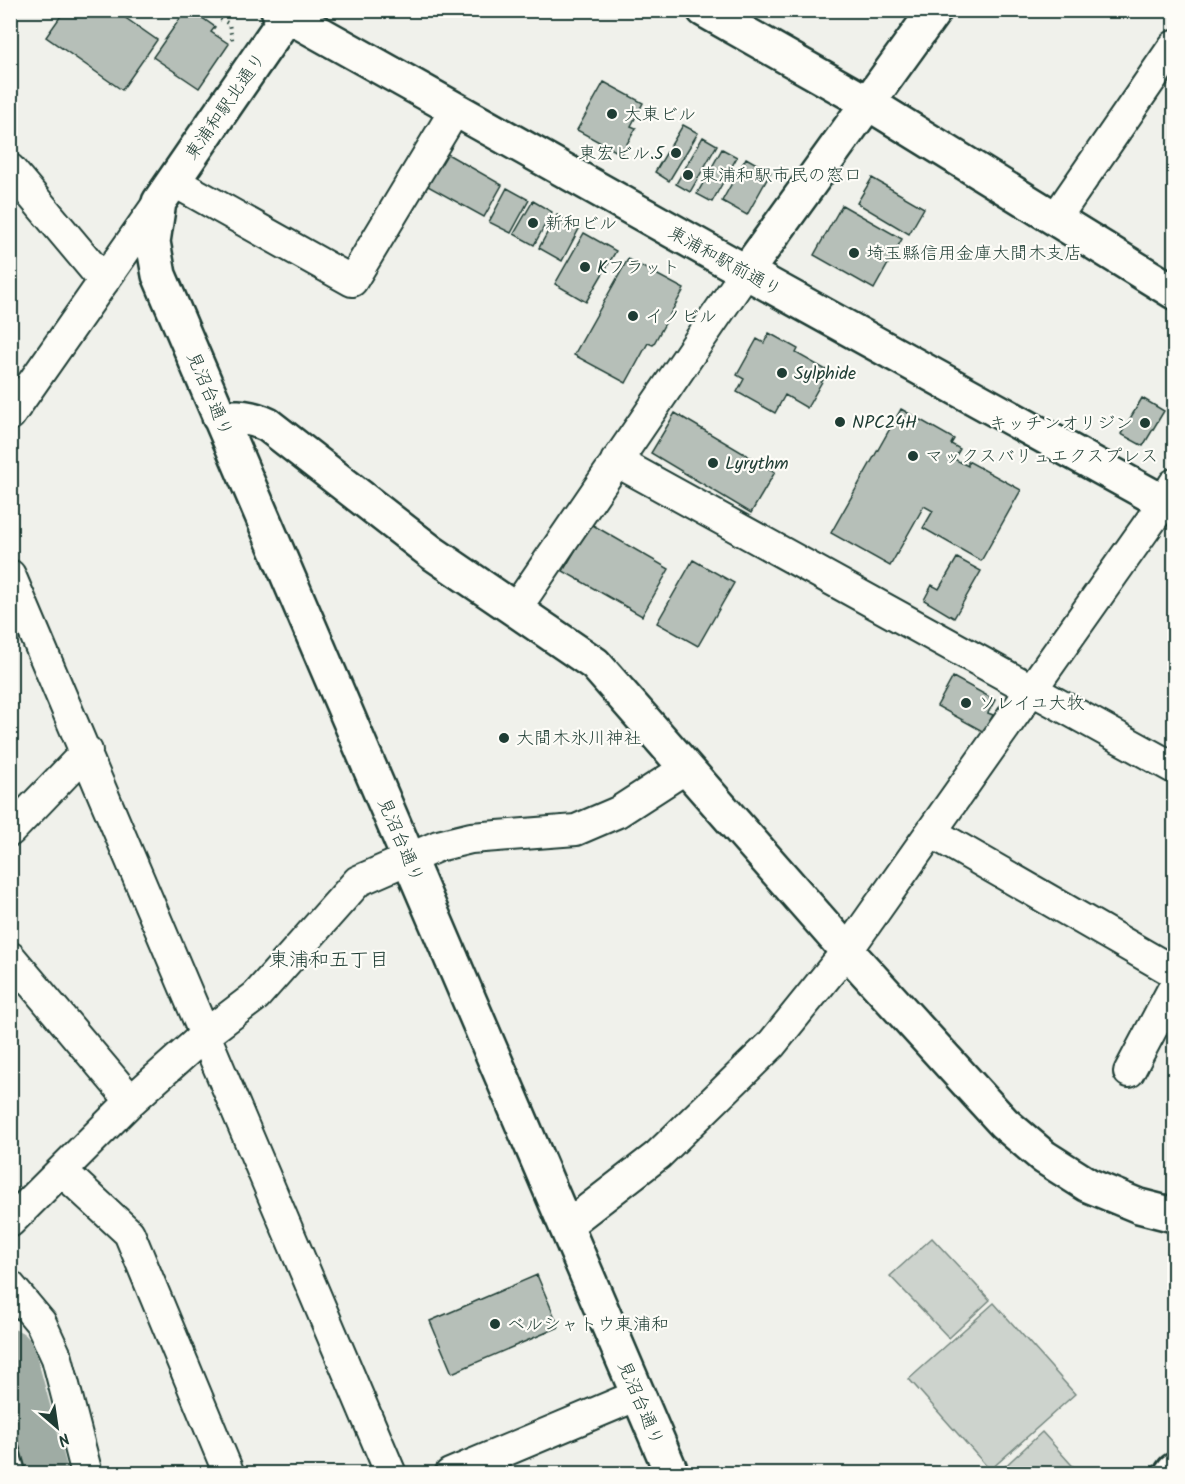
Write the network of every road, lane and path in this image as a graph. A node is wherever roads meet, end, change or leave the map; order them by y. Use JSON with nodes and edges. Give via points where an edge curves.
{"nodes":[{"id":1,"x":935,"y":10,"type":"edge"},
{"id":2,"x":285,"y":12,"type":"edge"},
{"id":3,"x":712,"y":12,"type":"edge"},
{"id":4,"x":1174,"y":46,"type":"edge"},
{"id":5,"x":868,"y":103,"type":"junction"},
{"id":6,"x":455,"y":110,"type":"junction"},
{"id":7,"x":10,"y":169,"type":"edge"},
{"id":8,"x":166,"y":192,"type":"junction"},
{"id":9,"x":1055,"y":219,"type":"junction"},
{"id":10,"x":746,"y":272,"type":"junction"},
{"id":11,"x":104,"y":281,"type":"junction"},
{"id":12,"x":1174,"y":292,"type":"edge"},
{"id":13,"x":10,"y":415,"type":"edge"},
{"id":14,"x":219,"y":417,"type":"junction"},
{"id":15,"x":616,"y":461,"type":"junction"},
{"id":16,"x":1171,"y":498,"type":"edge"},
{"id":17,"x":10,"y":575,"type":"edge"},
{"id":18,"x":515,"y":610,"type":"junction"},
{"id":19,"x":1032,"y":689,"type":"junction"},
{"id":20,"x":87,"y":751,"type":"junction"},
{"id":21,"x":686,"y":768,"type":"junction"},
{"id":22,"x":1174,"y":768,"type":"edge"},
{"id":23,"x":10,"y":831,"type":"edge"},
{"id":24,"x":931,"y":832,"type":"junction"},
{"id":25,"x":408,"y":858,"type":"junction"},
{"id":26,"x":848,"y":951,"type":"junction"},
{"id":27,"x":10,"y":957,"type":"edge"},
{"id":28,"x":1174,"y":972,"type":"edge"},
{"id":29,"x":1174,"y":987,"type":"edge"},
{"id":30,"x":206,"y":1034,"type":"junction"},
{"id":31,"x":1129,"y":1072,"type":"dead end"},
{"id":32,"x":131,"y":1101,"type":"junction"},
{"id":33,"x":62,"y":1171,"type":"junction"},
{"id":34,"x":1174,"y":1215,"type":"edge"},
{"id":35,"x":10,"y":1222,"type":"edge"},
{"id":36,"x":565,"y":1227,"type":"junction"},
{"id":37,"x":10,"y":1286,"type":"edge"},
{"id":38,"x":638,"y":1395,"type":"junction"},
{"id":39,"x":10,"y":1447,"type":"edge"},
{"id":40,"x":1174,"y":1470,"type":"edge"},
{"id":41,"x":18,"y":1473,"type":"edge"},
{"id":42,"x":87,"y":1473,"type":"edge"},
{"id":43,"x":229,"y":1473,"type":"edge"},
{"id":44,"x":391,"y":1473,"type":"edge"},
{"id":45,"x":450,"y":1473,"type":"edge"},
{"id":46,"x":672,"y":1473,"type":"edge"},
{"id":47,"x":1171,"y":1473,"type":"edge"}],
"edges":[{"from":1,"to":5,"type":"street"},
{"from":2,"to":6,"type":"street","name":"東浦和駅前通り"},
{"from":2,"to":8,"type":"street","name":"東浦和駅北通り"},
{"from":3,"to":5,"type":"street"},
{"from":4,"to":9,"type":"street"},
{"from":5,"to":9,"type":"street"},
{"from":5,"to":10,"type":"street"},
{"from":6,"to":8,"type":"street","via":[[352,281]]},
{"from":6,"to":10,"type":"street","name":"東浦和駅前通り"},
{"from":7,"to":11,"type":"street"},
{"from":8,"to":11,"type":"street"},
{"from":8,"to":14,"type":"street","name":"見沼台通り","via":[[153,242],[159,275]]},
{"from":9,"to":12,"type":"street"},
{"from":10,"to":15,"type":"street"},
{"from":10,"to":16,"type":"street","name":"東浦和駅前通り"},
{"from":11,"to":13,"type":"street"},
{"from":14,"to":18,"type":"street","via":[[242,416],[268,424],[430,552]]},
{"from":14,"to":25,"type":"street","name":"見沼台通り"},
{"from":15,"to":18,"type":"street"},
{"from":15,"to":19,"type":"street"},
{"from":16,"to":19,"type":"street"},
{"from":17,"to":20,"type":"street"},
{"from":18,"to":21,"type":"street","via":[[595,664]]},
{"from":19,"to":22,"type":"street"},
{"from":19,"to":24,"type":"street"},
{"from":20,"to":23,"type":"street"},
{"from":20,"to":30,"type":"street"},
{"from":21,"to":25,"type":"street","via":[[618,812],[576,830],[471,838]]},
{"from":21,"to":26,"type":"street"},
{"from":24,"to":26,"type":"street"},
{"from":24,"to":28,"type":"street"},
{"from":25,"to":30,"type":"street","via":[[358,881],[256,996]]},
{"from":25,"to":36,"type":"street","name":"見沼台通り"},
{"from":26,"to":34,"type":"street","via":[[1004,1123],[1044,1157],[1088,1185],[1139,1206]]},
{"from":26,"to":36,"type":"street","via":[[771,1045],[658,1155]]},
{"from":27,"to":32,"type":"street"},
{"from":29,"to":31,"type":"street"},
{"from":30,"to":32,"type":"street"},
{"from":30,"to":44,"type":"street"},
{"from":32,"to":33,"type":"street"},
{"from":33,"to":35,"type":"street"},
{"from":33,"to":43,"type":"street","via":[[129,1233]]},
{"from":36,"to":38,"type":"street","name":"見沼台通り"},
{"from":37,"to":42,"type":"street","via":[[41,1323],[57,1358]]},
{"from":38,"to":45,"type":"street"},
{"from":38,"to":46,"type":"street","name":"見沼台通り"},
{"from":39,"to":41,"type":"lane"},
{"from":40,"to":47,"type":"street"}]}
